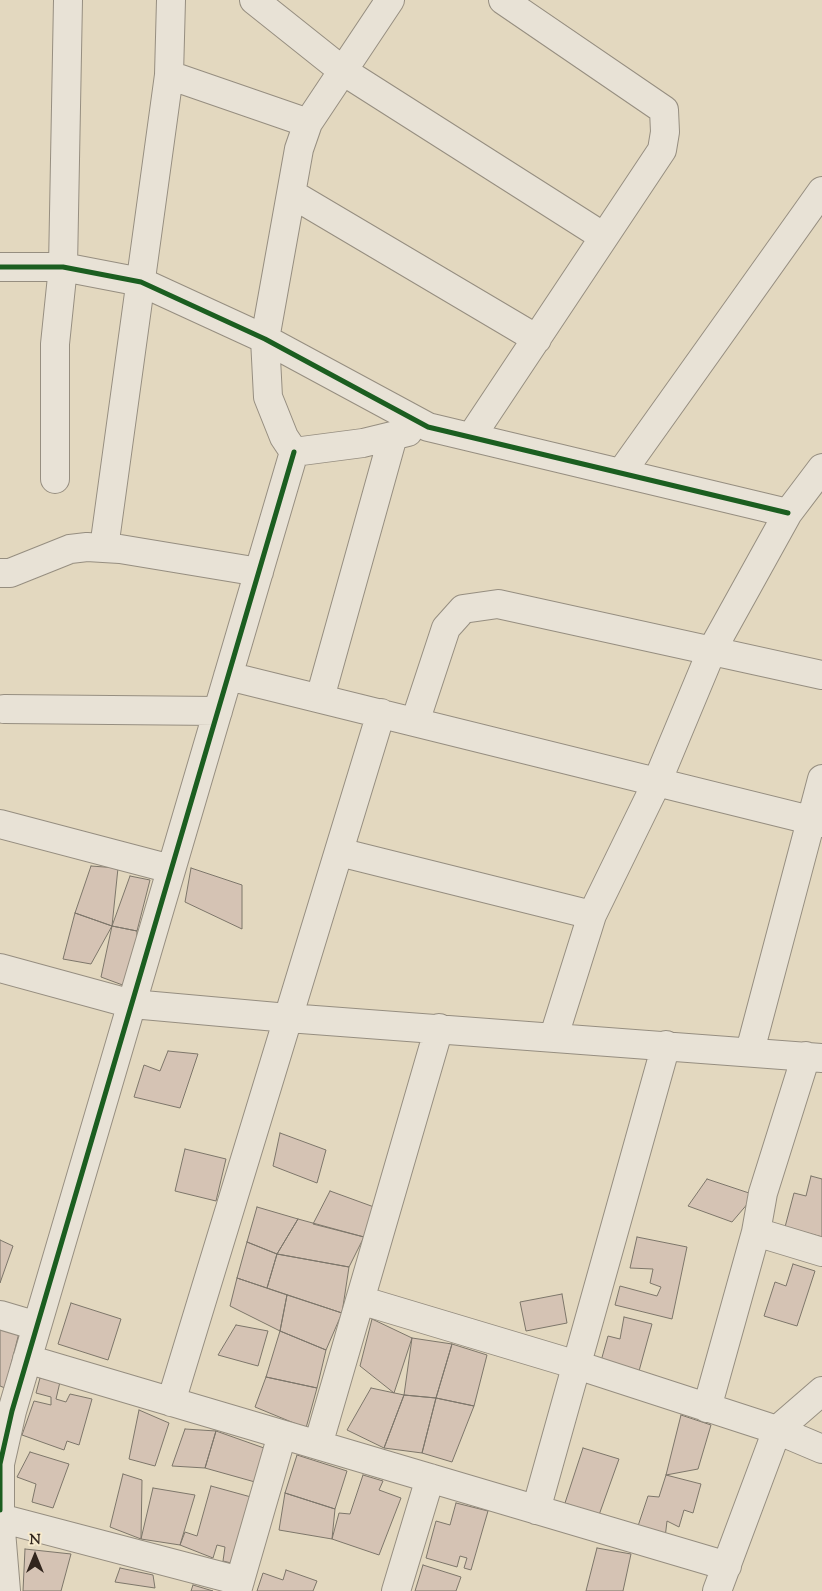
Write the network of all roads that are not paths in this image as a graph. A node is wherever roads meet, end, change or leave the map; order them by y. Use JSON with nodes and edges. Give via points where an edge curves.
{"nodes":[{"id":1,"x":68,"y":0,"type":"edge"},
{"id":2,"x":171,"y":0,"type":"edge"},
{"id":3,"x":254,"y":0,"type":"edge"},
{"id":4,"x":390,"y":0,"type":"edge"},
{"id":5,"x":502,"y":0,"type":"edge"},
{"id":6,"x":343,"y":71,"type":"junction"},
{"id":7,"x":169,"y":75,"type":"junction"},
{"id":8,"x":308,"y":123,"type":"junction"},
{"id":9,"x":822,"y":191,"type":"edge"},
{"id":10,"x":292,"y":194,"type":"junction"},
{"id":11,"x":604,"y":237,"type":"junction"},
{"id":12,"x":0,"y":267,"type":"edge"},
{"id":13,"x":63,"y":267,"type":"junction"},
{"id":14,"x":141,"y":282,"type":"junction"},
{"id":15,"x":265,"y":339,"type":"junction"},
{"id":16,"x":536,"y":339,"type":"junction"},
{"id":17,"x":428,"y":427,"type":"junction"},
{"id":18,"x":393,"y":436,"type":"junction"},
{"id":19,"x":471,"y":438,"type":"junction"},
{"id":20,"x":294,"y":452,"type":"junction"},
{"id":21,"x":621,"y":473,"type":"junction"},
{"id":22,"x":820,"y":476,"type":"edge"},
{"id":23,"x":55,"y":479,"type":"dead end"},
{"id":24,"x":788,"y":513,"type":"junction"},
{"id":25,"x":104,"y":548,"type":"junction"},
{"id":26,"x":259,"y":572,"type":"junction"},
{"id":27,"x":0,"y":573,"type":"edge"},
{"id":28,"x":712,"y":650,"type":"junction"},
{"id":29,"x":822,"y":675,"type":"edge"},
{"id":30,"x":228,"y":676,"type":"junction"},
{"id":31,"x":320,"y":698,"type":"junction"},
{"id":32,"x":4,"y":709,"type":"dead end"},
{"id":33,"x":218,"y":711,"type":"junction"},
{"id":34,"x":381,"y":713,"type":"junction"},
{"id":35,"x":415,"y":722,"type":"junction"},
{"id":36,"x":822,"y":779,"type":"edge"},
{"id":37,"x":657,"y":782,"type":"junction"},
{"id":38,"x":817,"y":821,"type":"edge"},
{"id":39,"x":0,"y":824,"type":"edge"},
{"id":40,"x":339,"y":852,"type":"junction"},
{"id":41,"x":171,"y":869,"type":"junction"},
{"id":42,"x":592,"y":915,"type":"junction"},
{"id":43,"x":0,"y":968,"type":"edge"},
{"id":44,"x":132,"y":1004,"type":"junction"},
{"id":45,"x":288,"y":1018,"type":"junction"},
{"id":46,"x":439,"y":1028,"type":"junction"},
{"id":47,"x":554,"y":1036,"type":"junction"},
{"id":48,"x":666,"y":1045,"type":"junction"},
{"id":49,"x":750,"y":1050,"type":"junction"},
{"id":50,"x":814,"y":1057,"type":"edge"},
{"id":51,"x":756,"y":1232,"type":"junction"},
{"id":52,"x":822,"y":1252,"type":"edge"},
{"id":53,"x":360,"y":1300,"type":"junction"},
{"id":54,"x":0,"y":1315,"type":"edge"},
{"id":55,"x":37,"y":1326,"type":"junction"},
{"id":56,"x":27,"y":1359,"type":"junction"},
{"id":57,"x":577,"y":1365,"type":"junction"},
{"id":58,"x":822,"y":1391,"type":"edge"},
{"id":59,"x":171,"y":1402,"type":"junction"},
{"id":60,"x":707,"y":1408,"type":"junction"},
{"id":61,"x":777,"y":1430,"type":"junction"},
{"id":62,"x":282,"y":1435,"type":"junction"},
{"id":63,"x":318,"y":1445,"type":"junction"},
{"id":64,"x":822,"y":1449,"type":"edge"},
{"id":65,"x":0,"y":1464,"type":"edge"},
{"id":66,"x":430,"y":1478,"type":"junction"},
{"id":67,"x":0,"y":1510,"type":"edge"},
{"id":68,"x":536,"y":1510,"type":"junction"},
{"id":69,"x":0,"y":1518,"type":"edge"},
{"id":70,"x":722,"y":1579,"type":"edge"},
{"id":71,"x":238,"y":1586,"type":"edge"},
{"id":72,"x":6,"y":1591,"type":"edge"},
{"id":73,"x":396,"y":1591,"type":"edge"}],
"edges":[{"from":1,"to":13,"type":"street"},
{"from":2,"to":7,"type":"street"},
{"from":3,"to":6,"type":"street"},
{"from":4,"to":6,"type":"street"},
{"from":5,"to":11,"type":"street","via":[[664,110],[666,132],[662,150]]},
{"from":6,"to":8,"type":"street"},
{"from":6,"to":11,"type":"street"},
{"from":7,"to":8,"type":"street"},
{"from":7,"to":14,"type":"street"},
{"from":8,"to":10,"type":"street","via":[[299,149]]},
{"from":9,"to":21,"type":"street"},
{"from":10,"to":15,"type":"street"},
{"from":10,"to":16,"type":"street"},
{"from":11,"to":16,"type":"street"},
{"from":12,"to":13,"type":"street"},
{"from":13,"to":14,"type":"street"},
{"from":13,"to":23,"type":"street","via":[[55,344]]},
{"from":14,"to":15,"type":"street"},
{"from":14,"to":25,"type":"street"},
{"from":15,"to":17,"type":"street"},
{"from":15,"to":20,"type":"street","via":[[268,397],[284,437]]},
{"from":16,"to":19,"type":"street"},
{"from":17,"to":18,"type":"street"},
{"from":17,"to":19,"type":"street"},
{"from":18,"to":20,"type":"street","via":[[324,450]]},
{"from":18,"to":31,"type":"street"},
{"from":19,"to":21,"type":"street"},
{"from":20,"to":26,"type":"street"},
{"from":21,"to":24,"type":"street"},
{"from":22,"to":24,"type":"street"},
{"from":24,"to":28,"type":"street"},
{"from":25,"to":26,"type":"street"},
{"from":25,"to":27,"type":"street","via":[[70,549],[10,573]]},
{"from":26,"to":30,"type":"street"},
{"from":28,"to":29,"type":"street"},
{"from":28,"to":35,"type":"street","via":[[498,604],[463,609],[446,628]]},
{"from":28,"to":37,"type":"street"},
{"from":30,"to":31,"type":"street"},
{"from":30,"to":33,"type":"street"},
{"from":31,"to":34,"type":"street"},
{"from":32,"to":33,"type":"street"},
{"from":33,"to":41,"type":"street"},
{"from":34,"to":35,"type":"street"},
{"from":34,"to":40,"type":"street"},
{"from":35,"to":37,"type":"street"},
{"from":36,"to":38,"type":"street"},
{"from":37,"to":38,"type":"street"},
{"from":37,"to":42,"type":"street"},
{"from":38,"to":49,"type":"street"},
{"from":39,"to":41,"type":"street"},
{"from":40,"to":42,"type":"street"},
{"from":40,"to":45,"type":"street"},
{"from":41,"to":44,"type":"street"},
{"from":42,"to":47,"type":"street"},
{"from":43,"to":44,"type":"street"},
{"from":44,"to":45,"type":"street"},
{"from":44,"to":55,"type":"street"},
{"from":45,"to":46,"type":"street"},
{"from":45,"to":59,"type":"street"},
{"from":46,"to":47,"type":"street"},
{"from":46,"to":53,"type":"street"},
{"from":47,"to":48,"type":"street"},
{"from":48,"to":49,"type":"street"},
{"from":48,"to":57,"type":"street"},
{"from":49,"to":50,"type":"street"},
{"from":50,"to":51,"type":"street","via":[[763,1194]]},
{"from":51,"to":52,"type":"street"},
{"from":51,"to":60,"type":"street"},
{"from":53,"to":57,"type":"street"},
{"from":53,"to":63,"type":"street"},
{"from":54,"to":55,"type":"street"},
{"from":55,"to":56,"type":"street"},
{"from":56,"to":59,"type":"street"},
{"from":56,"to":65,"type":"street"},
{"from":57,"to":60,"type":"street"},
{"from":57,"to":68,"type":"street"},
{"from":58,"to":61,"type":"street"},
{"from":59,"to":62,"type":"street"},
{"from":60,"to":61,"type":"street"},
{"from":61,"to":64,"type":"street"},
{"from":61,"to":70,"type":"street"},
{"from":62,"to":63,"type":"street"},
{"from":62,"to":71,"type":"street"},
{"from":63,"to":66,"type":"street"},
{"from":65,"to":67,"type":"street"},
{"from":66,"to":68,"type":"street"},
{"from":66,"to":73,"type":"street"},
{"from":68,"to":70,"type":"street"},
{"from":69,"to":71,"type":"street"},
{"from":69,"to":72,"type":"street"}]}
